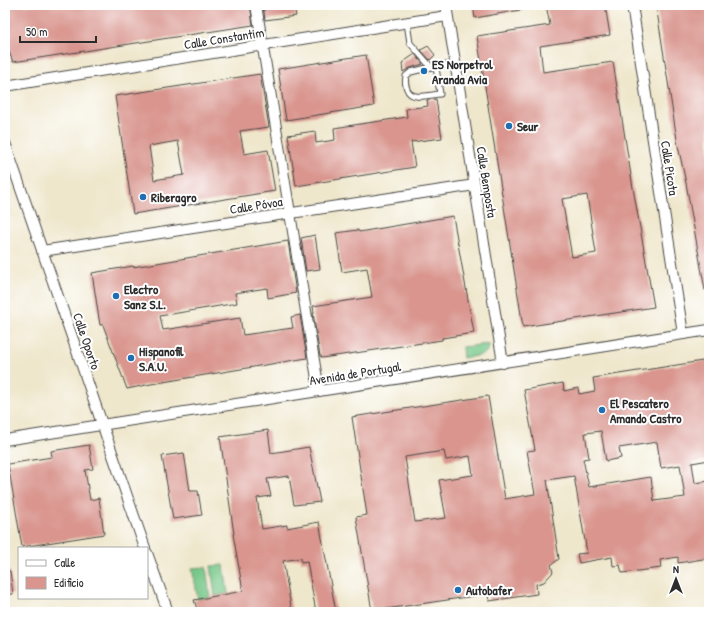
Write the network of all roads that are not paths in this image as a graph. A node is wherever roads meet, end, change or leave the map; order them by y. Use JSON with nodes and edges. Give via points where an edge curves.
{"nodes":[{"id":1,"x":256,"y":5,"type":"edge"},
{"id":2,"x":446,"y":5,"type":"edge"},
{"id":3,"x":632,"y":5,"type":"edge"},
{"id":4,"x":447,"y":16,"type":"junction"},
{"id":5,"x":407,"y":23,"type":"junction"},
{"id":6,"x":262,"y":46,"type":"junction"},
{"id":7,"x":455,"y":64,"type":"junction"},
{"id":8,"x":434,"y":67,"type":"junction"},
{"id":9,"x":5,"y":86,"type":"edge"},
{"id":10,"x":5,"y":143,"type":"edge"},
{"id":11,"x":474,"y":185,"type":"junction"},
{"id":12,"x":289,"y":213,"type":"junction"},
{"id":13,"x":42,"y":251,"type":"junction"},
{"id":14,"x":709,"y":330,"type":"edge"},
{"id":15,"x":683,"y":334,"type":"junction"},
{"id":16,"x":503,"y":363,"type":"junction"},
{"id":17,"x":319,"y":392,"type":"junction"},
{"id":18,"x":102,"y":425,"type":"junction"},
{"id":19,"x":5,"y":440,"type":"edge"},
{"id":20,"x":145,"y":547,"type":"edge"},
{"id":21,"x":148,"y":556,"type":"edge"},
{"id":22,"x":168,"y":612,"type":"edge"}],
"edges":[{"from":1,"to":6,"type":"street"},
{"from":2,"to":4,"type":"street","name":"Calle Bemposta"},
{"from":3,"to":15,"type":"street","name":"Calle Picota"},
{"from":4,"to":5,"type":"street","name":"Calle Constantim"},
{"from":4,"to":7,"type":"street","name":"Calle Bemposta"},
{"from":5,"to":6,"type":"street","name":"Calle Constantim"},
{"from":5,"to":8,"type":"lane","via":[[410,43]]},
{"from":6,"to":9,"type":"street","name":"Calle Constantim"},
{"from":6,"to":12,"type":"street"},
{"from":7,"to":8,"type":"lane"},
{"from":7,"to":11,"type":"street","name":"Calle Bemposta"},
{"from":8,"to":8,"type":"lane","via":[[411,72],[406,76],[405,86],[411,96],[440,94]]},
{"from":10,"to":13,"type":"street","name":"Calle Oporto"},
{"from":11,"to":12,"type":"street","name":"Calle Póvoa"},
{"from":11,"to":16,"type":"street","name":"Calle Bemposta"},
{"from":12,"to":13,"type":"street","name":"Calle Póvoa"},
{"from":12,"to":17,"type":"street"},
{"from":13,"to":18,"type":"street","name":"Calle Oporto"},
{"from":14,"to":15,"type":"street","name":"Avenida de Portugal"},
{"from":15,"to":16,"type":"street","name":"Avenida de Portugal"},
{"from":16,"to":17,"type":"street","name":"Avenida de Portugal"},
{"from":17,"to":18,"type":"street","name":"Avenida de Portugal"},
{"from":18,"to":19,"type":"street","name":"Avenida de Portugal"},
{"from":18,"to":20,"type":"street","name":"Calle Oporto"},
{"from":21,"to":22,"type":"street"}]}
